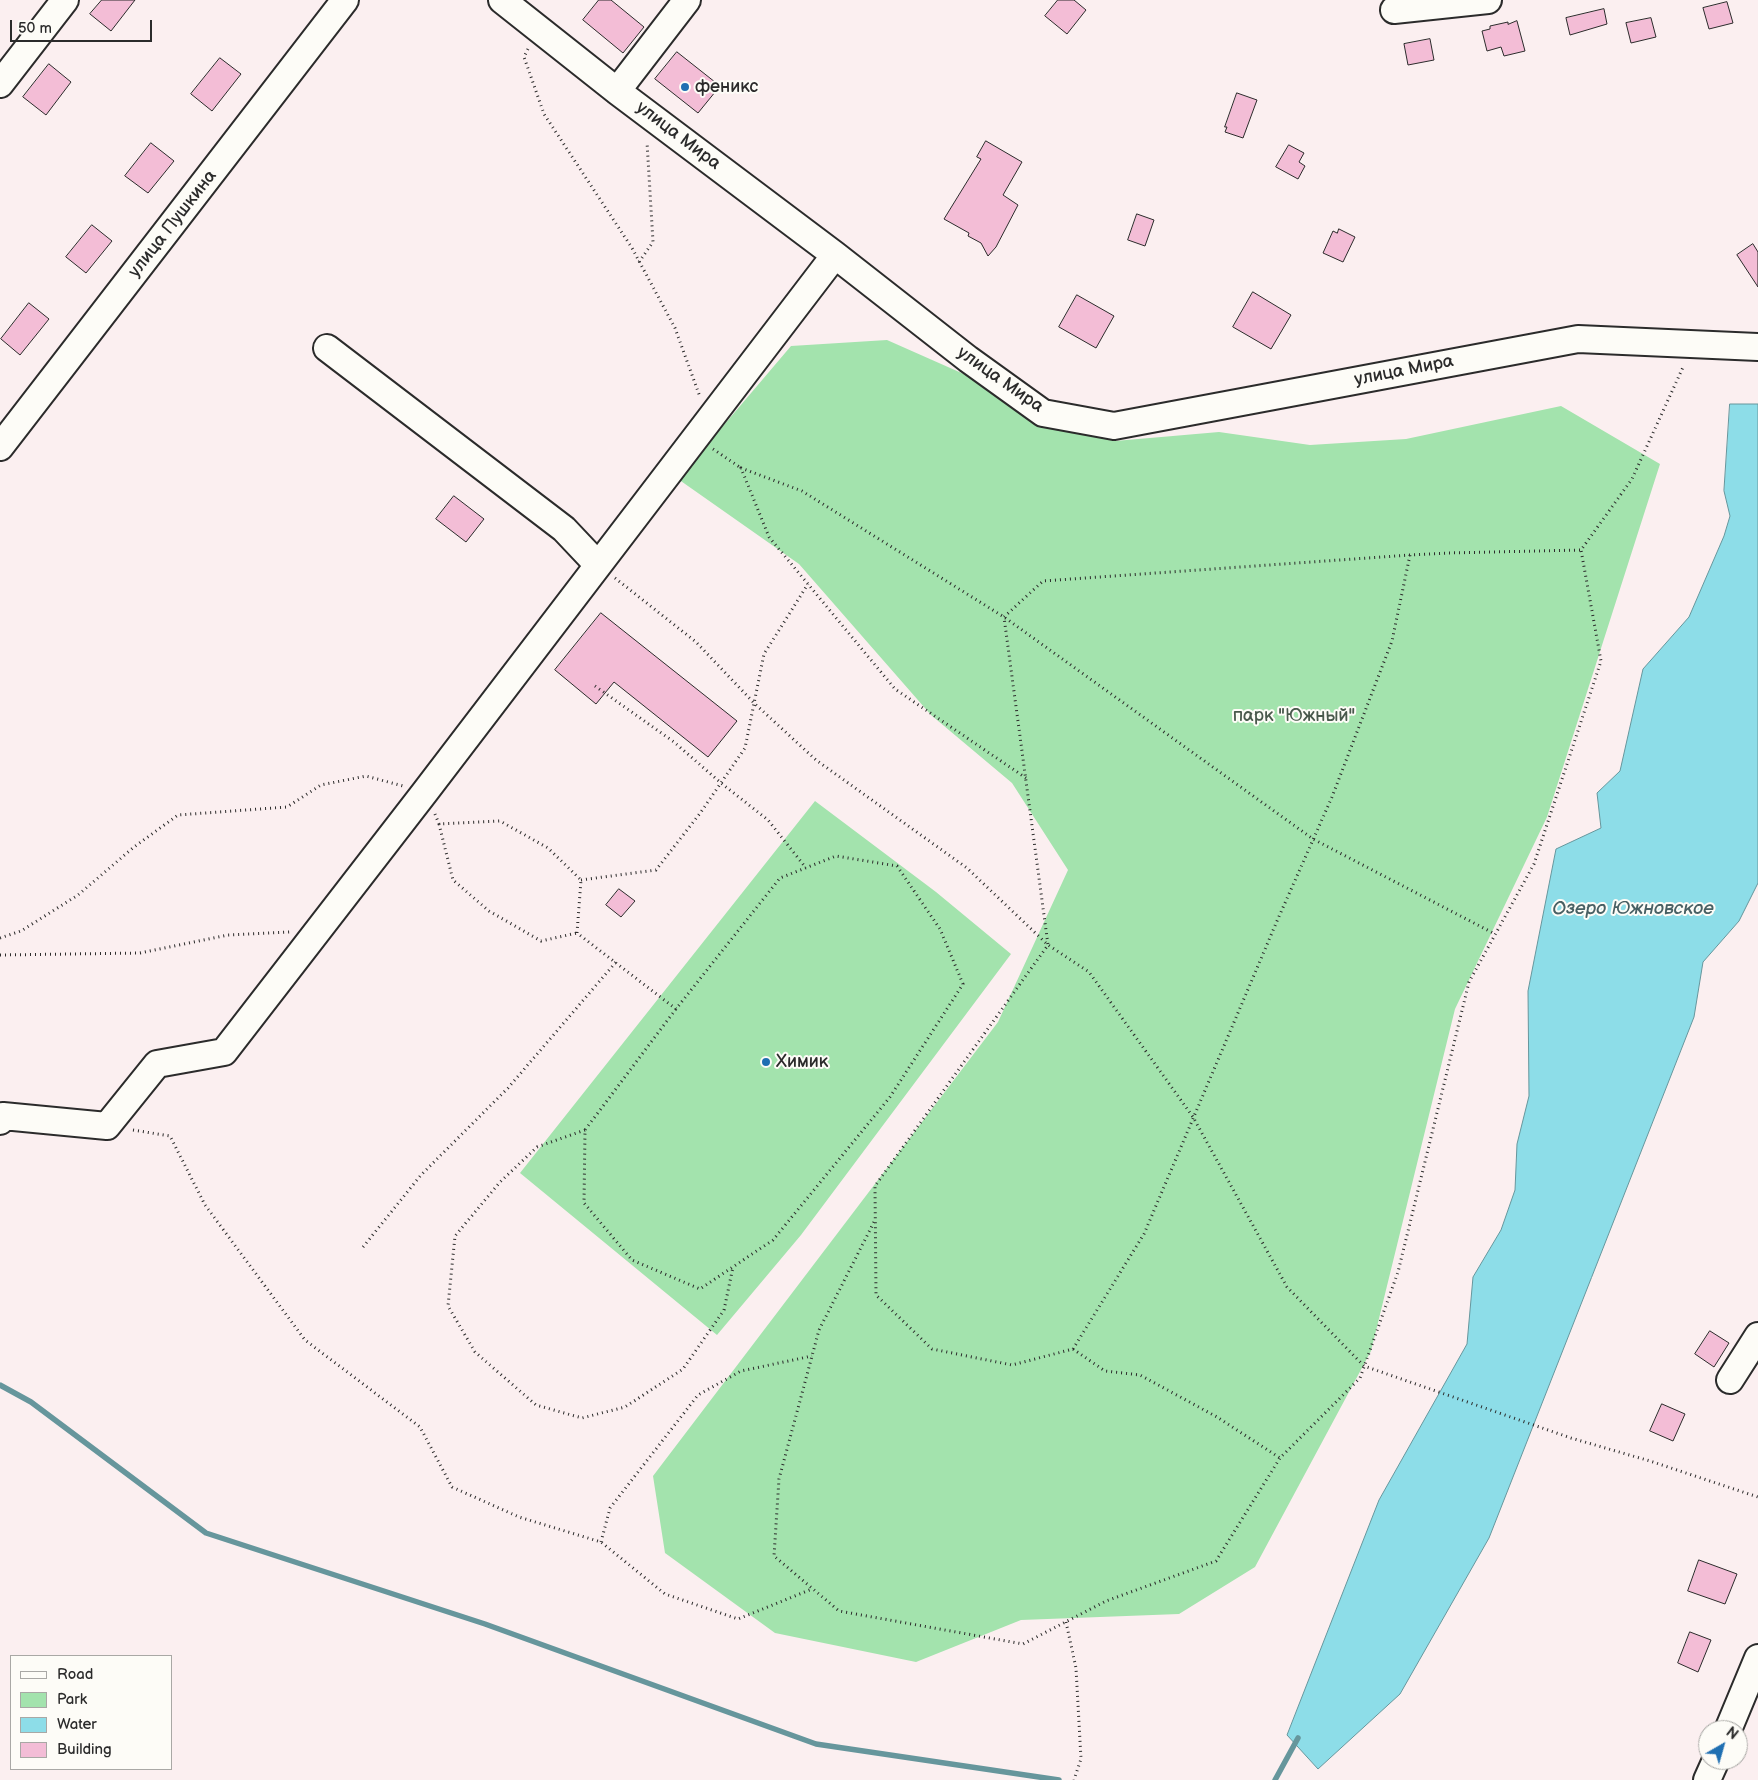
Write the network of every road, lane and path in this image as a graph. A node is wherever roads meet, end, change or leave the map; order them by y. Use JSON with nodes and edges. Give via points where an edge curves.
{"nodes":[{"id":1,"x":65,"y":0,"type":"edge"},
{"id":2,"x":346,"y":0,"type":"edge"},
{"id":3,"x":502,"y":0,"type":"edge"},
{"id":4,"x":687,"y":0,"type":"edge"},
{"id":5,"x":1488,"y":0,"type":"edge"},
{"id":6,"x":1394,"y":10,"type":"dead end"},
{"id":7,"x":537,"y":28,"type":"junction"},
{"id":8,"x":0,"y":84,"type":"edge"},
{"id":9,"x":617,"y":90,"type":"junction"},
{"id":10,"x":660,"y":123,"type":"junction"},
{"id":11,"x":836,"y":255,"type":"junction"},
{"id":12,"x":639,"y":262,"type":"junction"},
{"id":13,"x":1693,"y":344,"type":"junction"},
{"id":14,"x":1758,"y":347,"type":"edge"},
{"id":15,"x":327,"y":348,"type":"dead end"},
{"id":16,"x":702,"y":429,"type":"junction"},
{"id":17,"x":0,"y":448,"type":"edge"},
{"id":18,"x":741,"y":468,"type":"junction"},
{"id":19,"x":1581,"y":550,"type":"junction"},
{"id":20,"x":1410,"y":555,"type":"junction"},
{"id":21,"x":598,"y":565,"type":"junction"},
{"id":22,"x":808,"y":584,"type":"junction"},
{"id":23,"x":1004,"y":616,"type":"junction"},
{"id":24,"x":595,"y":686,"type":"dead end"},
{"id":25,"x":754,"y":703,"type":"junction"},
{"id":26,"x":1026,"y":778,"type":"junction"},
{"id":27,"x":721,"y":783,"type":"junction"},
{"id":28,"x":425,"y":792,"type":"junction"},
{"id":29,"x":439,"y":824,"type":"junction"},
{"id":30,"x":1313,"y":839,"type":"junction"},
{"id":31,"x":806,"y":868,"type":"junction"},
{"id":32,"x":581,"y":880,"type":"junction"},
{"id":33,"x":318,"y":930,"type":"junction"},
{"id":34,"x":577,"y":933,"type":"junction"},
{"id":35,"x":1495,"y":934,"type":"junction"},
{"id":36,"x":0,"y":938,"type":"edge"},
{"id":37,"x":1048,"y":945,"type":"junction"},
{"id":38,"x":0,"y":955,"type":"edge"},
{"id":39,"x":616,"y":962,"type":"junction"},
{"id":40,"x":676,"y":1009,"type":"junction"},
{"id":41,"x":1193,"y":1117,"type":"junction"},
{"id":42,"x":0,"y":1120,"type":"edge"},
{"id":43,"x":107,"y":1126,"type":"junction"},
{"id":44,"x":585,"y":1130,"type":"junction"},
{"id":45,"x":875,"y":1220,"type":"junction"},
{"id":46,"x":363,"y":1247,"type":"dead end"},
{"id":47,"x":734,"y":1267,"type":"junction"},
{"id":48,"x":1758,"y":1336,"type":"edge"},
{"id":49,"x":1074,"y":1349,"type":"junction"},
{"id":50,"x":812,"y":1356,"type":"junction"},
{"id":51,"x":1364,"y":1366,"type":"junction"},
{"id":52,"x":1730,"y":1380,"type":"dead end"},
{"id":53,"x":1280,"y":1458,"type":"junction"},
{"id":54,"x":1758,"y":1497,"type":"edge"},
{"id":55,"x":601,"y":1542,"type":"junction"},
{"id":56,"x":812,"y":1589,"type":"junction"},
{"id":57,"x":1066,"y":1622,"type":"junction"},
{"id":58,"x":1758,"y":1658,"type":"edge"},
{"id":59,"x":1732,"y":1720,"type":"edge"},
{"id":60,"x":1074,"y":1780,"type":"edge"}],
"edges":[{"from":1,"to":8,"type":"street"},
{"from":2,"to":17,"type":"street","name":"улица Пушкина"},
{"from":3,"to":7,"type":"street","name":"улица Мира"},
{"from":4,"to":9,"type":"street"},
{"from":5,"to":6,"type":"street"},
{"from":7,"to":9,"type":"street","name":"улица Мира"},
{"from":7,"to":12,"type":"path","via":[[524,57],[544,114]]},
{"from":9,"to":10,"type":"street","name":"улица Мира"},
{"from":10,"to":11,"type":"street","name":"улица Мира"},
{"from":10,"to":12,"type":"path","via":[[648,141],[653,242]]},
{"from":11,"to":13,"type":"street","name":"улица Мира","via":[[968,359],[1043,413],[1114,426],[1578,338]]},
{"from":11,"to":16,"type":"street"},
{"from":12,"to":16,"type":"path","via":[[675,328]]},
{"from":13,"to":14,"type":"street","name":"улица Мира"},
{"from":13,"to":19,"type":"path","via":[[1632,479]]},
{"from":15,"to":21,"type":"street","via":[[564,529]]},
{"from":16,"to":18,"type":"path"},
{"from":16,"to":21,"type":"street"},
{"from":18,"to":22,"type":"path","via":[[769,537]]},
{"from":18,"to":23,"type":"path","via":[[802,491]]},
{"from":19,"to":20,"type":"path"},
{"from":19,"to":35,"type":"path","via":[[1601,662],[1534,864]]},
{"from":20,"to":23,"type":"path","via":[[1044,581]]},
{"from":20,"to":30,"type":"path","via":[[1392,641]]},
{"from":21,"to":25,"type":"path","via":[[696,642]]},
{"from":21,"to":28,"type":"street"},
{"from":22,"to":25,"type":"path","via":[[764,654]]},
{"from":22,"to":26,"type":"path","via":[[895,689]]},
{"from":23,"to":26,"type":"path"},
{"from":23,"to":30,"type":"path"},
{"from":24,"to":27,"type":"path","via":[[674,742]]},
{"from":25,"to":27,"type":"path","via":[[745,748]]},
{"from":25,"to":37,"type":"path","via":[[816,760],[967,868]]},
{"from":26,"to":37,"type":"path"},
{"from":27,"to":31,"type":"path","via":[[768,820]]},
{"from":27,"to":32,"type":"path","via":[[656,870]]},
{"from":28,"to":29,"type":"path"},
{"from":28,"to":33,"type":"street"},
{"from":28,"to":36,"type":"path","via":[[366,776],[321,784],[287,807],[178,815],[78,895],[21,931]]},
{"from":29,"to":32,"type":"path","via":[[500,820],[548,848]]},
{"from":29,"to":34,"type":"path","via":[[453,880],[490,911],[541,942]]},
{"from":30,"to":35,"type":"path"},
{"from":30,"to":41,"type":"path"},
{"from":31,"to":40,"type":"path","via":[[780,878]]},
{"from":31,"to":47,"type":"path","via":[[836,856],[897,866],[940,929],[963,984],[890,1097],[773,1240]]},
{"from":32,"to":34,"type":"path"},
{"from":33,"to":38,"type":"path","via":[[228,935],[140,954]]},
{"from":33,"to":43,"type":"street","via":[[224,1052],[157,1064]]},
{"from":34,"to":39,"type":"path"},
{"from":35,"to":51,"type":"path","via":[[1468,982],[1398,1272]]},
{"from":37,"to":41,"type":"path","via":[[1089,972]]},
{"from":37,"to":45,"type":"path","via":[[875,1186]]},
{"from":39,"to":40,"type":"path"},
{"from":39,"to":46,"type":"path","via":[[508,1088],[421,1175]]},
{"from":40,"to":44,"type":"path"},
{"from":41,"to":49,"type":"path","via":[[1144,1234]]},
{"from":41,"to":51,"type":"path","via":[[1288,1287]]},
{"from":42,"to":43,"type":"street","via":[[3,1116]]},
{"from":43,"to":55,"type":"path","via":[[170,1136],[205,1205],[305,1340],[420,1427],[452,1487],[519,1517]]},
{"from":44,"to":47,"type":"path","via":[[584,1204],[632,1260],[700,1289]]},
{"from":44,"to":47,"type":"path","via":[[537,1147],[500,1182],[455,1236],[448,1306],[475,1352],[536,1404],[582,1418],[625,1408],[683,1369],[724,1310]]},
{"from":45,"to":49,"type":"path","via":[[876,1295],[932,1349],[1012,1365]]},
{"from":45,"to":50,"type":"path","via":[[819,1330]]},
{"from":48,"to":52,"type":"street"},
{"from":49,"to":53,"type":"path","via":[[1104,1371],[1140,1375],[1217,1417]]},
{"from":50,"to":55,"type":"path","via":[[741,1371],[698,1395],[610,1508]]},
{"from":50,"to":56,"type":"path","via":[[779,1479],[774,1556]]},
{"from":51,"to":53,"type":"path","via":[[1360,1378]]},
{"from":51,"to":54,"type":"path","via":[[1571,1438]]},
{"from":53,"to":57,"type":"path","via":[[1216,1561],[1106,1601]]},
{"from":55,"to":56,"type":"path","via":[[665,1594],[738,1619]]},
{"from":56,"to":57,"type":"path","via":[[839,1611],[1023,1644]]},
{"from":57,"to":60,"type":"path","via":[[1076,1668],[1081,1759]]},
{"from":58,"to":59,"type":"street"}]}
